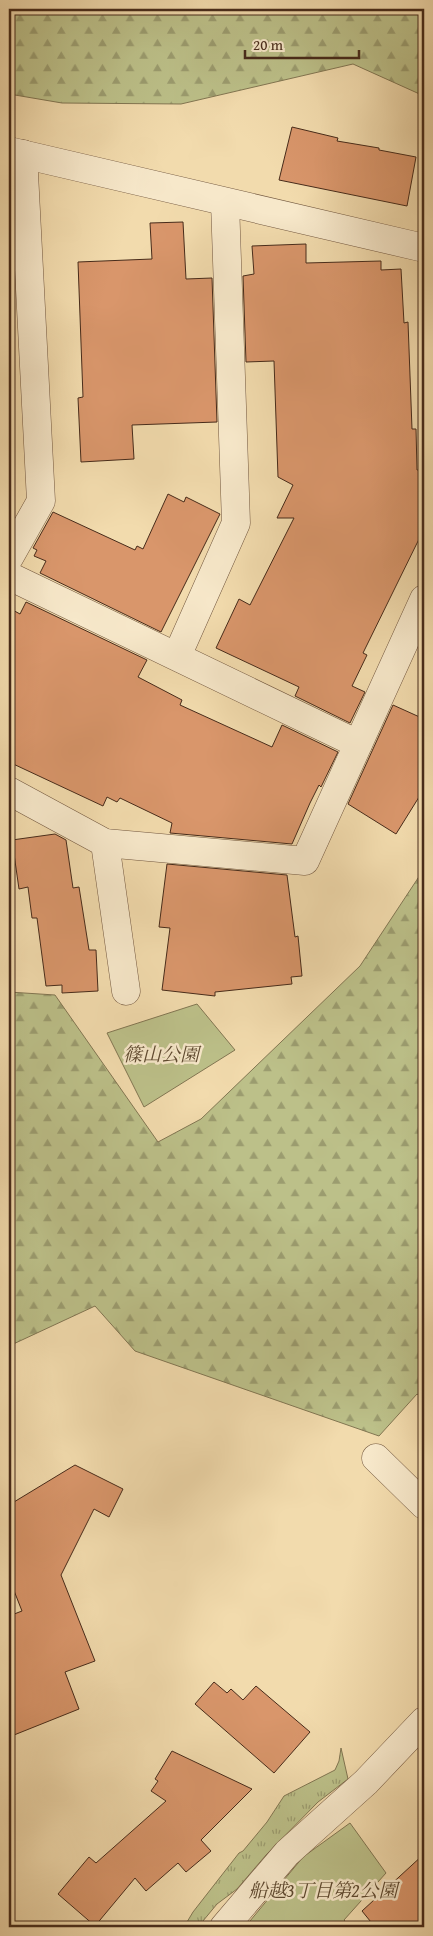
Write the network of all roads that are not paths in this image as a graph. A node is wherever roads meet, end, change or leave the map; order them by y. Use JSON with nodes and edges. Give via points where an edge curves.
{"nodes":[{"id":1,"x":16,"y":153,"type":"edge"},
{"id":2,"x":225,"y":202,"type":"junction"},
{"id":3,"x":424,"y":248,"type":"edge"},
{"id":4,"x":9,"y":558,"type":"edge"},
{"id":5,"x":9,"y":576,"type":"edge"},
{"id":6,"x":424,"y":599,"type":"edge"},
{"id":7,"x":177,"y":656,"type":"junction"},
{"id":8,"x":358,"y":744,"type":"junction"},
{"id":9,"x":9,"y":791,"type":"edge"},
{"id":10,"x":105,"y":843,"type":"junction"},
{"id":11,"x":126,"y":991,"type":"dead end"},
{"id":12,"x":376,"y":1458,"type":"dead end"},
{"id":13,"x":424,"y":1505,"type":"edge"},
{"id":14,"x":424,"y":1721,"type":"edge"},
{"id":15,"x":224,"y":1927,"type":"edge"}],
"edges":[{"from":1,"to":2,"type":"street"},
{"from":1,"to":4,"type":"street","via":[[41,501]]},
{"from":2,"to":3,"type":"street"},
{"from":2,"to":7,"type":"street","via":[[236,523]]},
{"from":5,"to":7,"type":"street"},
{"from":6,"to":8,"type":"street"},
{"from":7,"to":8,"type":"street"},
{"from":8,"to":10,"type":"street","via":[[305,861]]},
{"from":9,"to":10,"type":"street"},
{"from":10,"to":11,"type":"street"},
{"from":12,"to":13,"type":"street"},
{"from":14,"to":15,"type":"street","via":[[366,1782],[287,1853]]}]}
